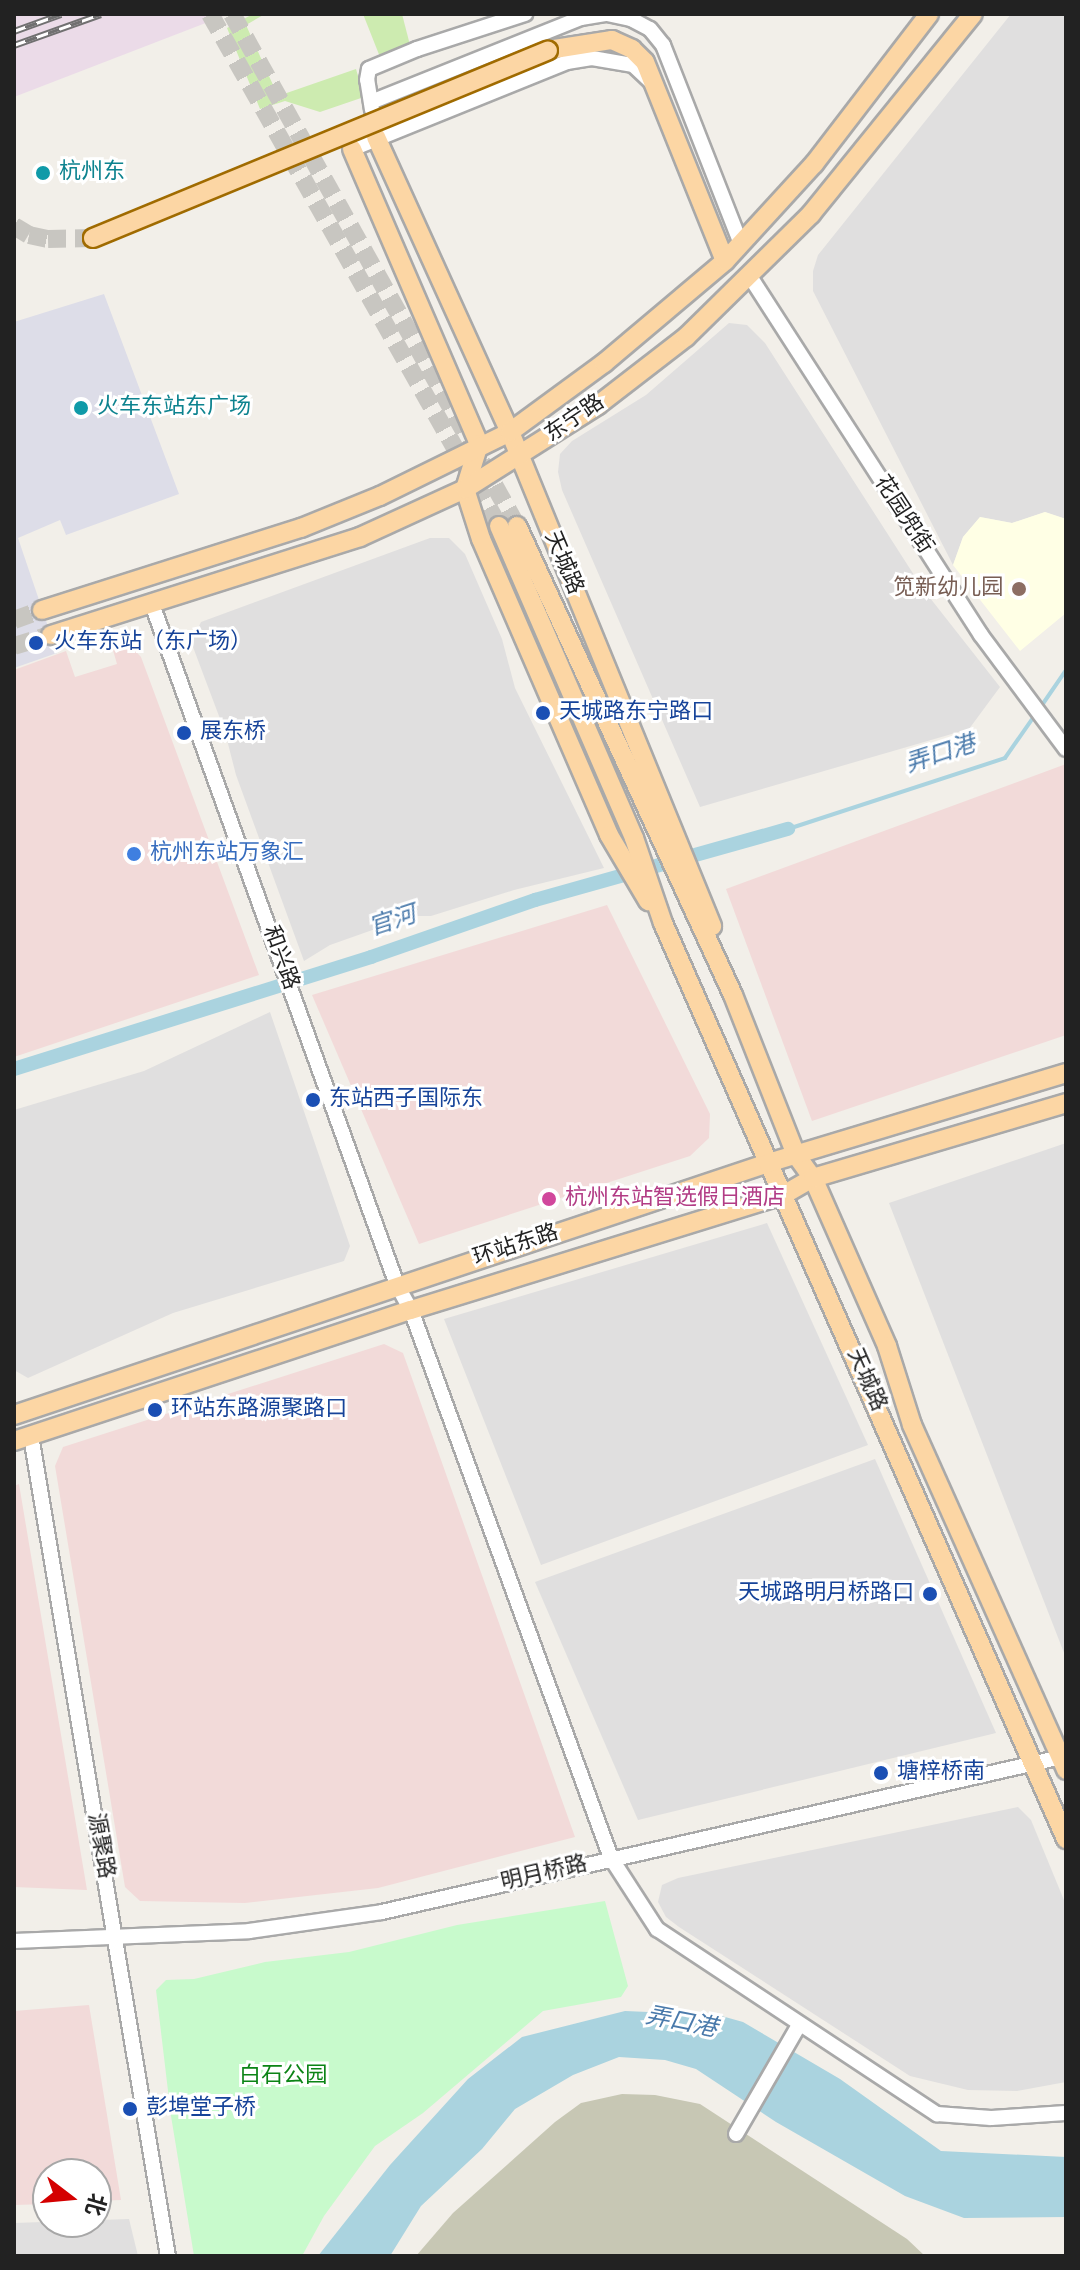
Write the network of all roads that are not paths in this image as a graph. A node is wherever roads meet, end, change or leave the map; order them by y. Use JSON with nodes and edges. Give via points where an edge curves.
{"nodes":[{"id":1,"x":525,"y":14,"type":"edge"},
{"id":2,"x":929,"y":14,"type":"edge"},
{"id":3,"x":973,"y":14,"type":"edge"},
{"id":4,"x":658,"y":88,"type":"junction"},
{"id":5,"x":371,"y":102,"type":"junction"},
{"id":6,"x":376,"y":137,"type":"junction"},
{"id":7,"x":352,"y":149,"type":"joint"},
{"id":8,"x":93,"y":238,"type":"tunnel mouth"},
{"id":9,"x":741,"y":244,"type":"junction"},
{"id":10,"x":725,"y":261,"type":"junction"},
{"id":11,"x":749,"y":275,"type":"junction"},
{"id":12,"x":510,"y":432,"type":"junction"},
{"id":13,"x":479,"y":444,"type":"junction"},
{"id":14,"x":520,"y":456,"type":"junction"},
{"id":15,"x":465,"y":489,"type":"junction"},
{"id":16,"x":152,"y":604,"type":"junction"},
{"id":17,"x":42,"y":610,"type":"tunnel mouth"},
{"id":18,"x":51,"y":635,"type":"tunnel mouth"},
{"id":19,"x":1066,"y":749,"type":"edge"},
{"id":20,"x":668,"y":834,"type":"junction"},
{"id":21,"x":663,"y":923,"type":"junction"},
{"id":22,"x":1066,"y":1073,"type":"edge"},
{"id":23,"x":1066,"y":1103,"type":"edge"},
{"id":24,"x":796,"y":1155,"type":"junction"},
{"id":25,"x":768,"y":1163,"type":"junction"},
{"id":26,"x":813,"y":1178,"type":"junction"},
{"id":27,"x":785,"y":1194,"type":"junction"},
{"id":28,"x":397,"y":1285,"type":"junction"},
{"id":29,"x":411,"y":1310,"type":"junction"},
{"id":30,"x":14,"y":1415,"type":"edge"},
{"id":31,"x":22,"y":1438,"type":"edge"},
{"id":32,"x":1064,"y":1761,"type":"edge"},
{"id":33,"x":1034,"y":1766,"type":"junction"},
{"id":34,"x":1066,"y":1839,"type":"edge"},
{"id":35,"x":611,"y":1858,"type":"junction"},
{"id":36,"x":115,"y":1939,"type":"junction"},
{"id":37,"x":14,"y":1941,"type":"edge"},
{"id":38,"x":799,"y":2025,"type":"junction"},
{"id":39,"x":1066,"y":2113,"type":"edge"},
{"id":40,"x":736,"y":2134,"type":"dead end"},
{"id":41,"x":168,"y":2256,"type":"edge"}],
"edges":[{"from":1,"to":5,"type":"street","via":[[369,69]]},
{"from":2,"to":9,"type":"main road","name":"东宁路","via":[[814,164]]},
{"from":3,"to":11,"type":"main road","name":"东宁路","via":[[850,169]]},
{"from":4,"to":6,"type":"street","via":[[633,65],[592,58],[567,62]]},
{"from":4,"to":8,"type":"main road","bridge":true,"via":[[645,62],[612,40],[548,50]]},
{"from":4,"to":10,"type":"main road"},
{"from":5,"to":6,"type":"street"},
{"from":5,"to":9,"type":"street","via":[[581,18],[607,14],[631,19],[650,29],[663,45]]},
{"from":6,"to":7,"type":"street"},
{"from":6,"to":12,"type":"main road","name":"天城路"},
{"from":7,"to":13,"type":"main road"},
{"from":9,"to":10,"type":"main road","name":"东宁路"},
{"from":10,"to":12,"type":"main road","name":"东宁路","via":[[604,363]]},
{"from":11,"to":14,"type":"main road","name":"东宁路","via":[[686,337]]},
{"from":11,"to":19,"type":"street","name":"花园兜街","via":[[981,635]]},
{"from":12,"to":13,"type":"main road","name":"东宁路"},
{"from":12,"to":14,"type":"main road","name":"天城路"},
{"from":13,"to":15,"type":"main road"},
{"from":13,"to":17,"type":"main road","name":"东宁路","via":[[380,496],[301,528]]},
{"from":14,"to":15,"type":"main road","name":"东宁路"},
{"from":14,"to":20,"type":"main road","name":"天城路"},
{"from":15,"to":16,"type":"main road","name":"东宁路","via":[[360,537]]},
{"from":15,"to":21,"type":"main road","name":"天城路","via":[[481,539],[616,849]]},
{"from":16,"to":18,"type":"main road","name":"东宁路"},
{"from":16,"to":28,"type":"street","name":"和兴路"},
{"from":20,"to":21,"type":"main road","name":"天城路","via":[[508,526]]},
{"from":20,"to":24,"type":"main road","name":"天城路"},
{"from":21,"to":25,"type":"main road","name":"天城路"},
{"from":22,"to":24,"type":"main road","name":"环站东路"},
{"from":23,"to":26,"type":"main road","name":"环站东路"},
{"from":24,"to":25,"type":"main road","name":"环站东路"},
{"from":24,"to":26,"type":"main road","name":"天城路"},
{"from":25,"to":27,"type":"main road","name":"天城路"},
{"from":25,"to":28,"type":"main road","name":"环站东路"},
{"from":26,"to":27,"type":"main road","name":"环站东路"},
{"from":26,"to":32,"type":"main road","name":"天城路","via":[[887,1346],[912,1425]]},
{"from":27,"to":29,"type":"main road","name":"环站东路"},
{"from":27,"to":33,"type":"main road","name":"天城路"},
{"from":28,"to":29,"type":"street","name":"和兴路"},
{"from":28,"to":30,"type":"main road","name":"环站东路"},
{"from":29,"to":31,"type":"main road","name":"环站东路"},
{"from":29,"to":35,"type":"street","name":"和兴路"},
{"from":31,"to":36,"type":"street","name":"源聚路"},
{"from":32,"to":33,"type":"street","name":"明月桥路"},
{"from":33,"to":34,"type":"main road","name":"天城路"},
{"from":33,"to":35,"type":"street","name":"明月桥路"},
{"from":35,"to":36,"type":"street","name":"明月桥路","via":[[382,1912],[249,1931]]},
{"from":35,"to":38,"type":"street","name":"和兴路","via":[[657,1929]]},
{"from":36,"to":37,"type":"street","name":"明月桥路"},
{"from":36,"to":41,"type":"street","name":"源聚路"},
{"from":38,"to":39,"type":"street","name":"和兴路","via":[[937,2114],[991,2118]]},
{"from":38,"to":40,"type":"street"}]}
